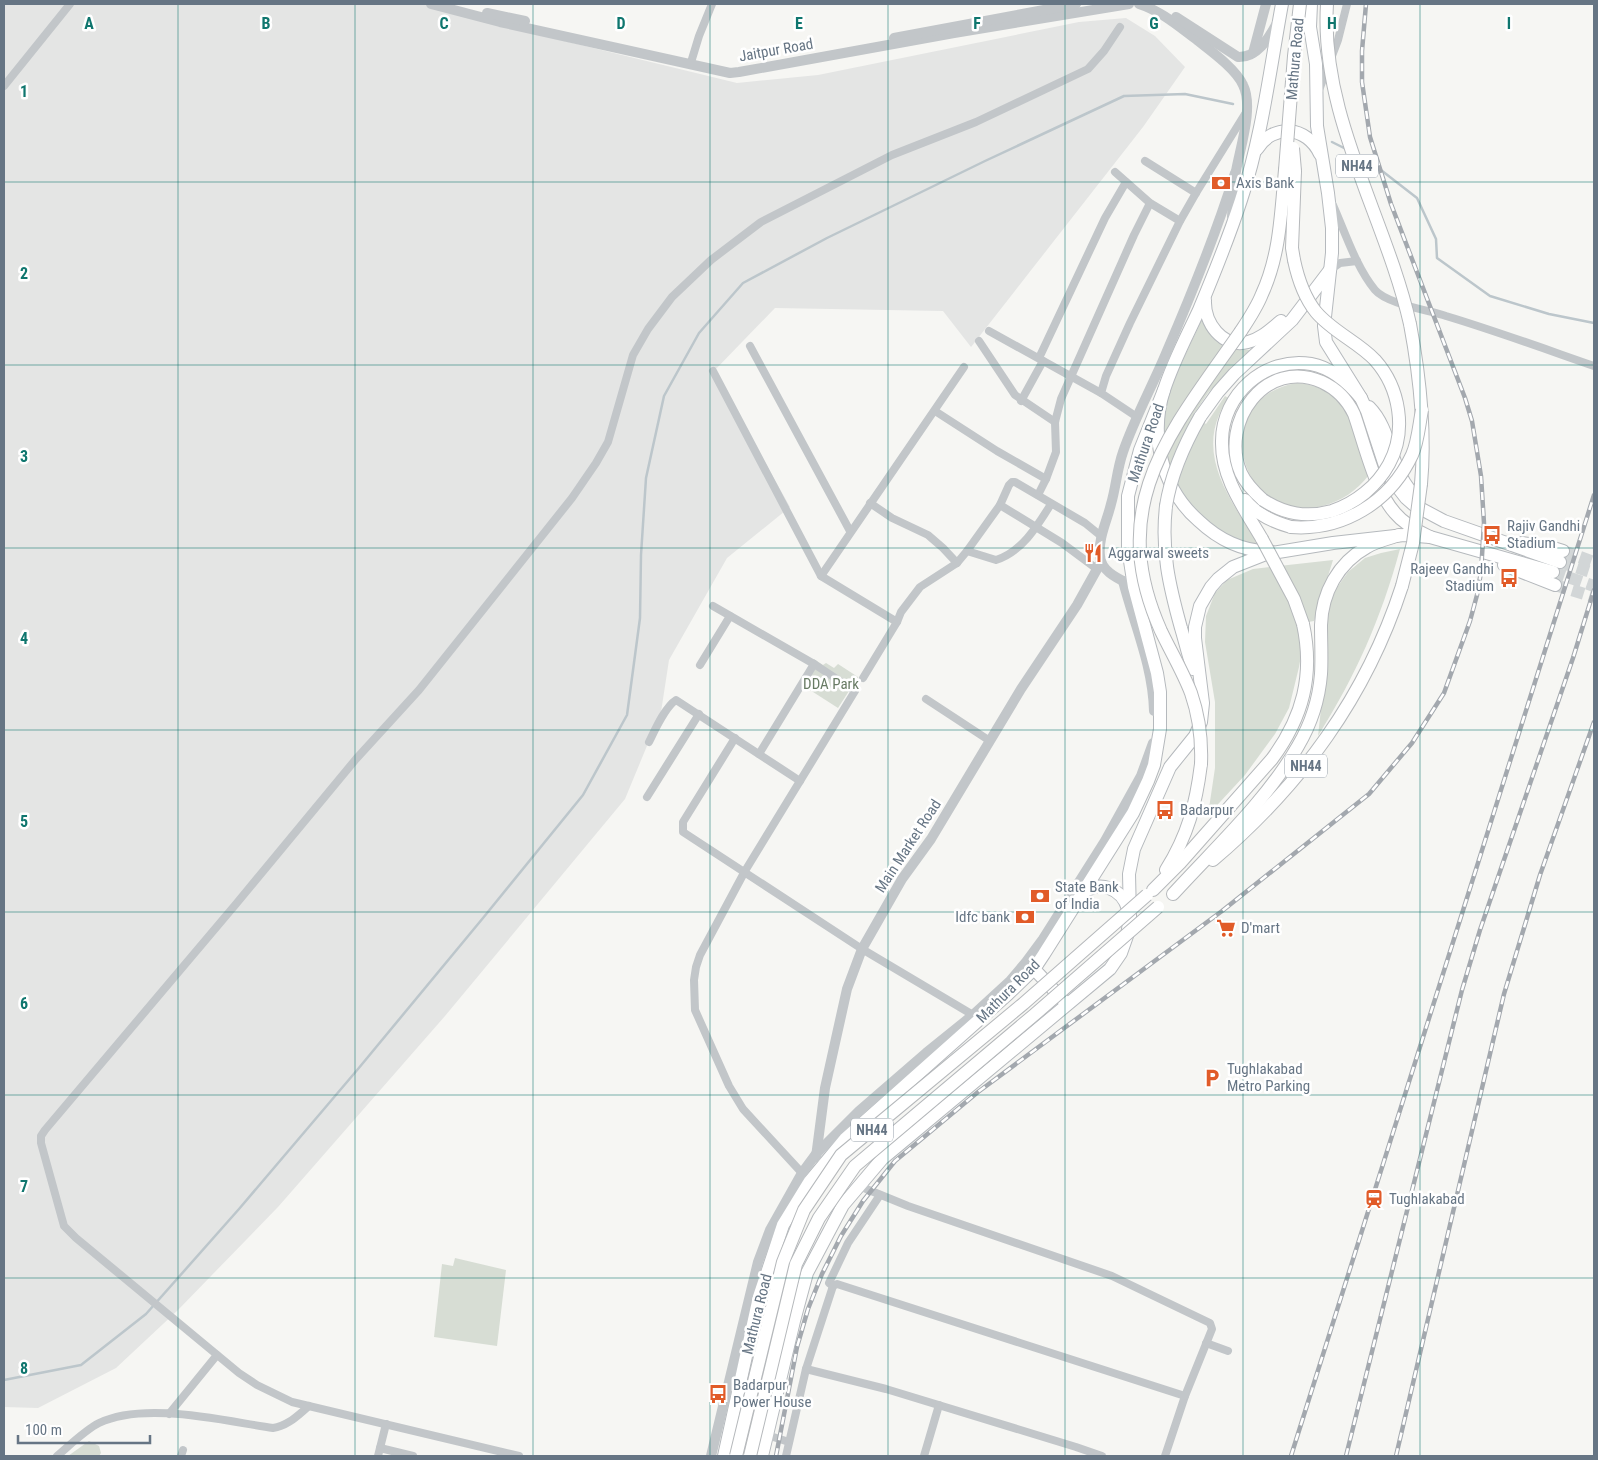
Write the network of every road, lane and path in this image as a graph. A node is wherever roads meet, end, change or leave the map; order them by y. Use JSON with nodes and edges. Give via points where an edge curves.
{"nodes":[{"id":1,"x":70,"y":4,"type":"edge"},
{"id":2,"x":431,"y":4,"type":"edge"},
{"id":3,"x":453,"y":4,"type":"edge"},
{"id":4,"x":712,"y":4,"type":"edge"},
{"id":5,"x":1076,"y":4,"type":"edge"},
{"id":6,"x":1129,"y":4,"type":"edge"},
{"id":7,"x":1139,"y":4,"type":"edge"},
{"id":8,"x":1157,"y":4,"type":"edge"},
{"id":9,"x":1266,"y":4,"type":"edge"},
{"id":10,"x":1300,"y":4,"type":"edge"},
{"id":11,"x":1311,"y":4,"type":"edge"},
{"id":12,"x":1327,"y":4,"type":"edge"},
{"id":13,"x":1347,"y":4,"type":"edge"},
{"id":14,"x":1281,"y":8,"type":"edge"},
{"id":15,"x":1120,"y":27,"type":"dead end"},
{"id":16,"x":1253,"y":53,"type":"junction"},
{"id":17,"x":692,"y":59,"type":"junction"},
{"id":18,"x":4,"y":86,"type":"edge"},
{"id":19,"x":1291,"y":94,"type":"junction"},
{"id":20,"x":1316,"y":99,"type":"junction"},
{"id":21,"x":1246,"y":112,"type":"junction"},
{"id":22,"x":1253,"y":156,"type":"junction"},
{"id":23,"x":1322,"y":159,"type":"junction"},
{"id":24,"x":1145,"y":161,"type":"dead end"},
{"id":25,"x":1115,"y":172,"type":"dead end"},
{"id":26,"x":1235,"y":173,"type":"junction"},
{"id":27,"x":1126,"y":182,"type":"junction"},
{"id":28,"x":1196,"y":193,"type":"junction"},
{"id":29,"x":1328,"y":193,"type":"junction"},
{"id":30,"x":1150,"y":203,"type":"junction"},
{"id":31,"x":1180,"y":221,"type":"junction"},
{"id":32,"x":1229,"y":235,"type":"junction"},
{"id":33,"x":1357,"y":261,"type":"junction"},
{"id":34,"x":1330,"y":270,"type":"junction"},
{"id":35,"x":1206,"y":294,"type":"junction"},
{"id":36,"x":1305,"y":303,"type":"junction"},
{"id":37,"x":989,"y":331,"type":"dead end"},
{"id":38,"x":979,"y":342,"type":"dead end"},
{"id":39,"x":750,"y":346,"type":"dead end"},
{"id":40,"x":1041,"y":360,"type":"junction"},
{"id":41,"x":1594,"y":366,"type":"edge"},
{"id":42,"x":964,"y":367,"type":"dead end"},
{"id":43,"x":714,"y":371,"type":"dead end"},
{"id":44,"x":1070,"y":376,"type":"junction"},
{"id":45,"x":1164,"y":390,"type":"junction"},
{"id":46,"x":1101,"y":393,"type":"junction"},
{"id":47,"x":1360,"y":398,"type":"junction"},
{"id":48,"x":1021,"y":400,"type":"junction"},
{"id":49,"x":935,"y":410,"type":"junction"},
{"id":50,"x":1422,"y":410,"type":"junction"},
{"id":51,"x":1137,"y":417,"type":"junction"},
{"id":52,"x":1055,"y":422,"type":"junction"},
{"id":53,"x":1228,"y":478,"type":"junction"},
{"id":54,"x":1046,"y":479,"type":"junction"},
{"id":55,"x":1038,"y":495,"type":"junction"},
{"id":56,"x":870,"y":503,"type":"junction"},
{"id":57,"x":1051,"y":504,"type":"junction"},
{"id":58,"x":1000,"y":505,"type":"junction"},
{"id":59,"x":1037,"y":526,"type":"junction"},
{"id":60,"x":1466,"y":529,"type":"junction"},
{"id":61,"x":850,"y":531,"type":"junction"},
{"id":62,"x":1399,"y":535,"type":"junction"},
{"id":63,"x":1101,"y":536,"type":"junction"},
{"id":64,"x":1430,"y":537,"type":"junction"},
{"id":65,"x":1467,"y":547,"type":"junction"},
{"id":66,"x":968,"y":551,"type":"junction"},
{"id":67,"x":1283,"y":551,"type":"junction"},
{"id":68,"x":957,"y":563,"type":"junction"},
{"id":69,"x":1099,"y":566,"type":"junction"},
{"id":70,"x":821,"y":576,"type":"junction"},
{"id":71,"x":1128,"y":584,"type":"junction"},
{"id":72,"x":713,"y":606,"type":"dead end"},
{"id":73,"x":730,"y":616,"type":"junction"},
{"id":74,"x":897,"y":622,"type":"junction"},
{"id":75,"x":814,"y":664,"type":"junction"},
{"id":76,"x":700,"y":665,"type":"dead end"},
{"id":77,"x":863,"y":678,"type":"dead end"},
{"id":78,"x":1201,"y":690,"type":"junction"},
{"id":79,"x":926,"y":699,"type":"dead end"},
{"id":80,"x":699,"y":714,"type":"junction"},
{"id":81,"x":735,"y":738,"type":"junction"},
{"id":82,"x":990,"y":741,"type":"junction"},
{"id":83,"x":650,"y":742,"type":"dead end"},
{"id":84,"x":759,"y":754,"type":"junction"},
{"id":85,"x":800,"y":782,"type":"junction"},
{"id":86,"x":647,"y":797,"type":"dead end"},
{"id":87,"x":745,"y":871,"type":"junction"},
{"id":88,"x":1153,"y":890,"type":"junction"},
{"id":89,"x":1173,"y":894,"type":"junction"},
{"id":90,"x":1078,"y":898,"type":"junction"},
{"id":91,"x":1130,"y":916,"type":"junction"},
{"id":92,"x":862,"y":948,"type":"junction"},
{"id":93,"x":1034,"y":969,"type":"junction"},
{"id":94,"x":1067,"y":1004,"type":"junction"},
{"id":95,"x":973,"y":1015,"type":"junction"},
{"id":96,"x":816,"y":1154,"type":"junction"},
{"id":97,"x":808,"y":1174,"type":"junction"},
{"id":98,"x":859,"y":1186,"type":"junction"},
{"id":99,"x":880,"y":1195,"type":"junction"},
{"id":100,"x":833,"y":1286,"type":"junction"},
{"id":101,"x":1206,"y":1343,"type":"junction"},
{"id":102,"x":1228,"y":1351,"type":"dead end"},
{"id":103,"x":217,"y":1355,"type":"junction"},
{"id":104,"x":806,"y":1369,"type":"junction"},
{"id":105,"x":1185,"y":1396,"type":"junction"},
{"id":106,"x":939,"y":1405,"type":"junction"},
{"id":107,"x":309,"y":1406,"type":"junction"},
{"id":108,"x":170,"y":1414,"type":"junction"},
{"id":109,"x":727,"y":1420,"type":"junction"},
{"id":110,"x":386,"y":1424,"type":"junction"},
{"id":111,"x":767,"y":1435,"type":"junction"},
{"id":112,"x":789,"y":1442,"type":"junction"},
{"id":113,"x":1076,"y":1447,"type":"junction"},
{"id":114,"x":379,"y":1452,"type":"edge"},
{"id":115,"x":57,"y":1456,"type":"edge"},
{"id":116,"x":413,"y":1456,"type":"edge"},
{"id":117,"x":519,"y":1456,"type":"edge"},
{"id":118,"x":711,"y":1456,"type":"edge"},
{"id":119,"x":724,"y":1456,"type":"edge"},
{"id":120,"x":736,"y":1456,"type":"edge"},
{"id":121,"x":750,"y":1456,"type":"edge"},
{"id":122,"x":762,"y":1456,"type":"edge"},
{"id":123,"x":786,"y":1456,"type":"edge"},
{"id":124,"x":924,"y":1456,"type":"edge"},
{"id":125,"x":1073,"y":1456,"type":"edge"},
{"id":126,"x":1102,"y":1456,"type":"edge"},
{"id":127,"x":1165,"y":1456,"type":"edge"}],
"edges":[{"from":1,"to":18,"type":"street"},
{"from":2,"to":6,"type":"street","name":"Jaitpur Road","via":[[492,21],[730,73]]},
{"from":3,"to":17,"type":"street","name":"Jaitpur Road"},
{"from":4,"to":17,"type":"street"},
{"from":5,"to":17,"type":"street","name":"Jaitpur Road","via":[[754,65],[723,66]]},
{"from":7,"to":21,"type":"street","via":[[1164,15],[1238,76],[1244,86]]},
{"from":8,"to":16,"type":"street","via":[[1234,55],[1242,57]]},
{"from":9,"to":16,"type":"street"},
{"from":10,"to":19,"type":"main road","name":"Mathura Road","number":"NH44","bridge":true},
{"from":11,"to":20,"type":"main road","name":"Mathura Road"},
{"from":12,"to":50,"type":"main road","name":"Mathura Road","number":"NH44","bridge":true,"via":[[1330,70],[1335,96],[1365,191],[1402,290],[1417,360]]},
{"from":13,"to":20,"type":"street","via":[[1338,40]]},
{"from":14,"to":16,"type":"street","via":[[1272,32]]},
{"from":14,"to":22,"type":"main road"},
{"from":15,"to":103,"type":"street","via":[[1088,69],[960,129],[892,155],[760,222],[711,260],[672,297],[633,355],[608,442],[572,498],[419,690],[356,758],[45,1130],[42,1143],[64,1226]]},
{"from":19,"to":64,"type":"main road","bridge":true,"via":[[1294,170],[1292,248],[1297,274],[1307,299],[1324,320],[1375,360],[1383,371],[1394,393],[1399,417],[1396,450],[1380,478],[1369,490],[1333,510],[1310,515],[1285,511],[1263,500],[1247,483],[1236,454],[1236,432],[1251,400],[1277,381],[1293,376],[1315,379],[1343,396],[1354,414],[1367,454],[1381,492],[1388,504],[1400,518]]},
{"from":19,"to":88,"type":"main road","name":"Mathura Road","number":"NH44","bridge":true,"via":[[1280,233],[1269,278],[1255,309],[1167,440],[1152,471],[1144,503],[1140,545],[1148,595],[1191,694],[1202,752],[1188,830]]},
{"from":20,"to":23,"type":"main road","name":"Mathura Road"},
{"from":21,"to":26,"type":"street"},
{"from":21,"to":28,"type":"street"},
{"from":22,"to":23,"type":"main road","via":[[1267,136],[1291,131],[1311,141]]},
{"from":22,"to":32,"type":"main road"},
{"from":23,"to":29,"type":"main road","name":"Mathura Road"},
{"from":24,"to":28,"type":"street"},
{"from":25,"to":27,"type":"street"},
{"from":26,"to":32,"type":"street"},
{"from":26,"to":51,"type":"street","via":[[1218,227]]},
{"from":27,"to":30,"type":"street"},
{"from":27,"to":40,"type":"street","via":[[1106,218]]},
{"from":28,"to":31,"type":"street"},
{"from":29,"to":33,"type":"street"},
{"from":29,"to":34,"type":"main road","name":"Mathura Road","via":[[1332,228]]},
{"from":30,"to":31,"type":"street"},
{"from":30,"to":44,"type":"street"},
{"from":31,"to":46,"type":"street","via":[[1133,315]]},
{"from":32,"to":35,"type":"main road"},
{"from":33,"to":34,"type":"street","via":[[1340,263]]},
{"from":33,"to":41,"type":"street","via":[[1376,290],[1387,298]]},
{"from":34,"to":36,"type":"main road"},
{"from":34,"to":47,"type":"main road","name":"Mathura Road","via":[[1324,334],[1330,350]]},
{"from":35,"to":36,"type":"main road","via":[[1206,314],[1212,327],[1222,337],[1244,343],[1258,338]]},
{"from":35,"to":45,"type":"main road"},
{"from":36,"to":78,"type":"main road","bridge":true,"via":[[1281,331],[1226,382],[1200,417],[1172,477],[1164,541],[1170,588]]},
{"from":37,"to":40,"type":"street"},
{"from":38,"to":48,"type":"street"},
{"from":39,"to":61,"type":"street"},
{"from":40,"to":44,"type":"street"},
{"from":40,"to":48,"type":"street"},
{"from":42,"to":49,"type":"street"},
{"from":43,"to":70,"type":"street"},
{"from":44,"to":46,"type":"street"},
{"from":44,"to":52,"type":"street"},
{"from":45,"to":67,"type":"main road","via":[[1158,445],[1170,483],[1186,509],[1209,530],[1236,545]]},
{"from":45,"to":71,"type":"main road","name":"Mathura Road","via":[[1140,450],[1128,496]]},
{"from":46,"to":51,"type":"street"},
{"from":47,"to":53,"type":"main road","via":[[1344,380],[1312,364],[1289,364],[1266,370],[1238,393],[1222,431],[1222,455]]},
{"from":47,"to":60,"type":"main road","via":[[1385,466],[1399,491],[1414,505]]},
{"from":48,"to":52,"type":"street"},
{"from":49,"to":54,"type":"street"},
{"from":49,"to":56,"type":"street"},
{"from":50,"to":53,"type":"main road","bridge":true,"via":[[1414,448],[1399,476],[1368,508],[1341,521],[1304,528],[1281,524],[1256,512]]},
{"from":50,"to":89,"type":"main road","name":"Mathura Road","number":"NH44","bridge":true,"via":[[1424,452],[1417,517],[1402,586],[1375,655],[1338,722],[1292,782],[1241,837]]},
{"from":51,"to":63,"type":"street","via":[[1121,458]]},
{"from":52,"to":54,"type":"street","via":[[1056,452]]},
{"from":53,"to":88,"type":"main road","bridge":true,"via":[[1299,611],[1306,640],[1306,684],[1298,713],[1282,747]]},
{"from":54,"to":55,"type":"street"},
{"from":55,"to":57,"type":"street"},
{"from":55,"to":58,"type":"street","via":[[1012,482]]},
{"from":56,"to":61,"type":"street"},
{"from":56,"to":68,"type":"street","via":[[892,518],[928,535]]},
{"from":57,"to":59,"type":"street"},
{"from":57,"to":63,"type":"street"},
{"from":58,"to":59,"type":"street"},
{"from":58,"to":66,"type":"street"},
{"from":59,"to":66,"type":"street","via":[[1030,536],[998,559]]},
{"from":59,"to":69,"type":"street"},
{"from":60,"to":65,"type":"main road"},
{"from":60,"to":65,"type":"main road","via":[[1558,568],[1499,563],[1492,554]]},
{"from":61,"to":70,"type":"street"},
{"from":62,"to":64,"type":"main road"},
{"from":62,"to":67,"type":"main road"},
{"from":62,"to":89,"type":"main road","via":[[1367,547],[1351,558],[1337,574],[1323,602],[1321,677],[1314,710],[1298,747],[1258,801]]},
{"from":63,"to":69,"type":"street"},
{"from":64,"to":65,"type":"main road"},
{"from":66,"to":68,"type":"street"},
{"from":67,"to":78,"type":"main road","via":[[1233,567],[1205,596],[1195,626]]},
{"from":68,"to":74,"type":"street","via":[[920,587]]},
{"from":69,"to":71,"type":"street"},
{"from":69,"to":82,"type":"street","name":"Main Market Road"},
{"from":70,"to":74,"type":"street"},
{"from":71,"to":90,"type":"main road","name":"Mathura Road","via":[[1157,673],[1161,709],[1158,747],[1141,798]]},
{"from":71,"to":95,"type":"street","via":[[1154,698],[1154,735],[1150,754],[1105,840],[1044,939],[1010,981]]},
{"from":72,"to":73,"type":"street"},
{"from":73,"to":75,"type":"street"},
{"from":73,"to":76,"type":"street"},
{"from":74,"to":77,"type":"street"},
{"from":75,"to":84,"type":"street"},
{"from":75,"to":85,"type":"street","via":[[855,691]]},
{"from":78,"to":91,"type":"main road","via":[[1203,714],[1198,730],[1170,767],[1134,849],[1130,874]]},
{"from":79,"to":82,"type":"street"},
{"from":80,"to":81,"type":"street"},
{"from":80,"to":83,"type":"street","via":[[674,700]]},
{"from":80,"to":86,"type":"street"},
{"from":81,"to":84,"type":"street"},
{"from":81,"to":87,"type":"street","via":[[683,822],[682,832]]},
{"from":82,"to":92,"type":"street","name":"Main Market Road"},
{"from":84,"to":85,"type":"street"},
{"from":85,"to":87,"type":"street"},
{"from":87,"to":92,"type":"street"},
{"from":87,"to":97,"type":"street","via":[[700,955],[693,994],[695,1010],[743,1109]]},
{"from":88,"to":120,"type":"main road","name":"Mathura Road","number":"NH44","bridge":true,"via":[[1023,1004],[841,1155],[804,1210],[783,1262]]},
{"from":89,"to":121,"type":"main road","name":"Mathura Road","number":"NH44","bridge":true,"via":[[855,1166],[819,1218],[796,1264]]},
{"from":90,"to":91,"type":"main road","via":[[1093,887],[1110,888],[1124,900]]},
{"from":90,"to":93,"type":"main road","name":"Mathura Road"},
{"from":91,"to":94,"type":"main road","via":[[1125,944],[1110,969]]},
{"from":92,"to":95,"type":"street"},
{"from":92,"to":96,"type":"street","name":"Main Market Road","via":[[847,989],[825,1088]]},
{"from":93,"to":94,"type":"main road"},
{"from":93,"to":97,"type":"main road","name":"Mathura Road"},
{"from":94,"to":98,"type":"main road","via":[[882,1158]]},
{"from":95,"to":96,"type":"street","via":[[859,1111]]},
{"from":96,"to":97,"type":"street","name":"Main Market Road"},
{"from":97,"to":109,"type":"main road","name":"Mathura Road","via":[[783,1225],[759,1297]]},
{"from":98,"to":99,"type":"street"},
{"from":98,"to":111,"type":"main road","via":[[843,1205],[807,1273]]},
{"from":99,"to":100,"type":"street","via":[[848,1242],[829,1283]]},
{"from":99,"to":101,"type":"street","via":[[1112,1276],[1207,1320],[1212,1329]]},
{"from":100,"to":104,"type":"street"},
{"from":100,"to":105,"type":"street","via":[[849,1287]]},
{"from":101,"to":102,"type":"street"},
{"from":101,"to":105,"type":"street"},
{"from":103,"to":107,"type":"street","via":[[257,1385],[292,1402]]},
{"from":103,"to":108,"type":"street"},
{"from":104,"to":106,"type":"street"},
{"from":104,"to":112,"type":"street"},
{"from":105,"to":127,"type":"street"},
{"from":106,"to":113,"type":"street"},
{"from":106,"to":124,"type":"street"},
{"from":107,"to":108,"type":"street","via":[[289,1423],[273,1428]]},
{"from":107,"to":110,"type":"street"},
{"from":108,"to":115,"type":"street","via":[[124,1414],[110,1418],[97,1424]]},
{"from":109,"to":111,"type":"main road"},
{"from":109,"to":118,"type":"street"},
{"from":109,"to":119,"type":"main road","name":"Mathura Road"},
{"from":110,"to":114,"type":"street"},
{"from":110,"to":117,"type":"street"},
{"from":111,"to":112,"type":"street"},
{"from":111,"to":122,"type":"main road"},
{"from":112,"to":123,"type":"street"},
{"from":113,"to":125,"type":"street"},
{"from":113,"to":126,"type":"street"},
{"from":114,"to":116,"type":"street"}]}
